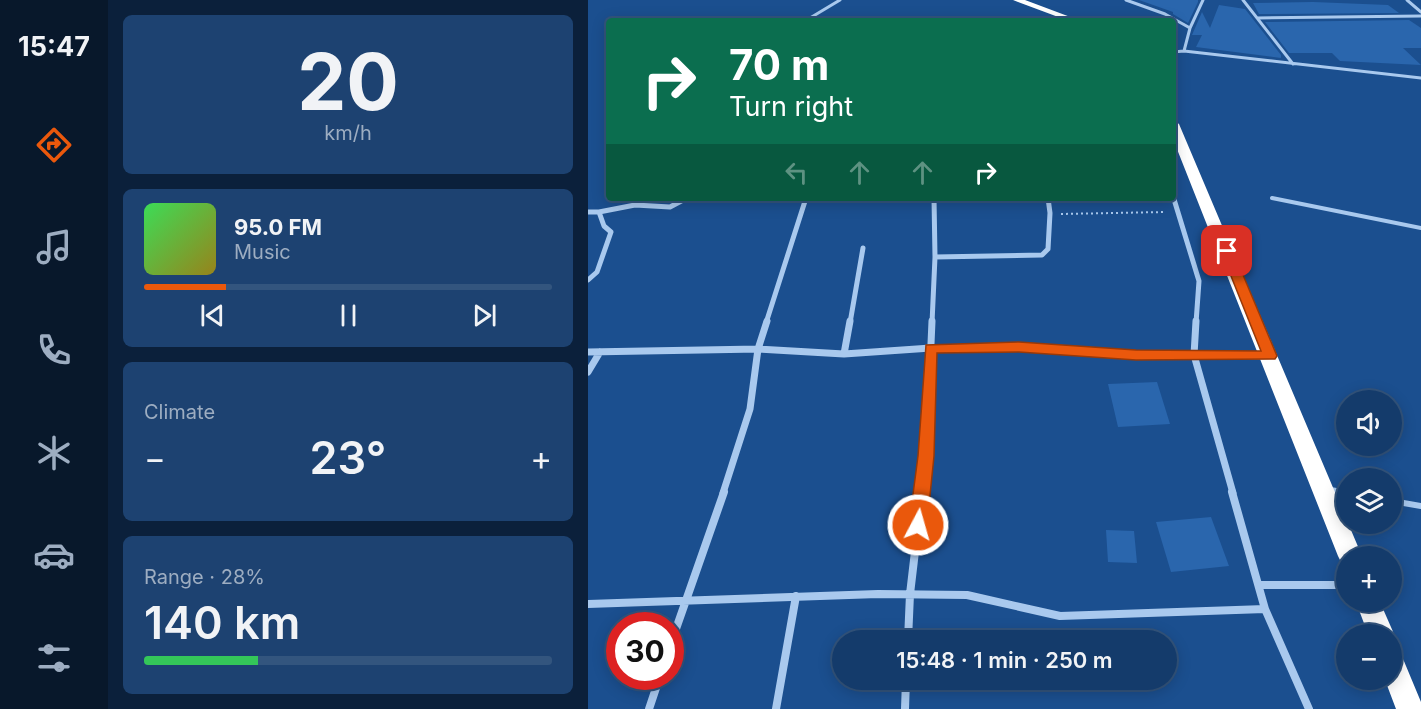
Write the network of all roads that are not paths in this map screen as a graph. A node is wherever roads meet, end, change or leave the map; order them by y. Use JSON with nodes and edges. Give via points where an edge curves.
{"nodes":[{"id":1,"x":840,"y":0,"type":"edge"},
{"id":2,"x":1017,"y":0,"type":"edge"},
{"id":3,"x":1126,"y":0,"type":"edge"},
{"id":4,"x":1203,"y":0,"type":"edge"},
{"id":5,"x":1243,"y":0,"type":"edge"},
{"id":6,"x":1407,"y":0,"type":"edge"},
{"id":7,"x":1421,"y":14,"type":"edge"},
{"id":8,"x":810,"y":18,"type":"edge"},
{"id":9,"x":1068,"y":18,"type":"edge"},
{"id":10,"x":1172,"y":18,"type":"edge"},
{"id":11,"x":1257,"y":18,"type":"junction"},
{"id":12,"x":1176,"y":20,"type":"edge"},
{"id":13,"x":1190,"y":28,"type":"junction"},
{"id":14,"x":1184,"y":51,"type":"junction"},
{"id":15,"x":1176,"y":52,"type":"edge"},
{"id":16,"x":1293,"y":64,"type":"junction"},
{"id":17,"x":1421,"y":78,"type":"edge"},
{"id":18,"x":1178,"y":146,"type":"edge"},
{"id":19,"x":1272,"y":198,"type":"dead end"},
{"id":20,"x":681,"y":201,"type":"edge"},
{"id":21,"x":805,"y":201,"type":"edge"},
{"id":22,"x":934,"y":201,"type":"edge"},
{"id":23,"x":1048,"y":201,"type":"edge"},
{"id":24,"x":1175,"y":201,"type":"edge"},
{"id":25,"x":588,"y":212,"type":"edge"},
{"id":26,"x":599,"y":212,"type":"junction"},
{"id":27,"x":1421,"y":228,"type":"edge"},
{"id":28,"x":863,"y":248,"type":"dead end"},
{"id":29,"x":935,"y":257,"type":"junction"},
{"id":30,"x":588,"y":280,"type":"edge"},
{"id":31,"x":930,"y":348,"type":"junction"},
{"id":32,"x":758,"y":349,"type":"junction"},
{"id":33,"x":588,"y":352,"type":"edge"},
{"id":34,"x":600,"y":352,"type":"junction"},
{"id":35,"x":844,"y":354,"type":"junction"},
{"id":36,"x":1194,"y":355,"type":"junction"},
{"id":37,"x":1270,"y":356,"type":"junction"},
{"id":38,"x":588,"y":372,"type":"edge"},
{"id":39,"x":1324,"y":488,"type":"junction"},
{"id":40,"x":1336,"y":490,"type":"edge"},
{"id":41,"x":1402,"y":503,"type":"edge"},
{"id":42,"x":1421,"y":506,"type":"edge"},
{"id":43,"x":1346,"y":546,"type":"edge"},
{"id":44,"x":1259,"y":585,"type":"junction"},
{"id":45,"x":1336,"y":585,"type":"edge"},
{"id":46,"x":910,"y":594,"type":"junction"},
{"id":47,"x":796,"y":596,"type":"junction"},
{"id":48,"x":687,"y":599,"type":"junction"},
{"id":49,"x":588,"y":604,"type":"edge"},
{"id":50,"x":1265,"y":609,"type":"junction"},
{"id":51,"x":682,"y":612,"type":"edge"},
{"id":52,"x":908,"y":630,"type":"edge"},
{"id":53,"x":1402,"y":689,"type":"edge"},
{"id":54,"x":655,"y":690,"type":"edge"},
{"id":55,"x":906,"y":690,"type":"edge"},
{"id":56,"x":648,"y":709,"type":"edge"},
{"id":57,"x":776,"y":709,"type":"edge"},
{"id":58,"x":905,"y":709,"type":"edge"},
{"id":59,"x":1309,"y":709,"type":"edge"},
{"id":60,"x":1410,"y":709,"type":"edge"}],
"edges":[{"from":1,"to":8,"type":"street"},
{"from":2,"to":9,"type":"highway"},
{"from":3,"to":10,"type":"street"},
{"from":4,"to":13,"type":"street"},
{"from":5,"to":11,"type":"street"},
{"from":6,"to":7,"type":"street"},
{"from":7,"to":11,"type":"street"},
{"from":11,"to":16,"type":"street"},
{"from":12,"to":13,"type":"street"},
{"from":13,"to":14,"type":"street"},
{"from":14,"to":15,"type":"street"},
{"from":14,"to":16,"type":"street"},
{"from":16,"to":17,"type":"street"},
{"from":18,"to":37,"type":"highway"},
{"from":19,"to":27,"type":"lane"},
{"from":20,"to":26,"type":"street","via":[[670,207],[635,205]]},
{"from":21,"to":32,"type":"street"},
{"from":22,"to":29,"type":"street"},
{"from":23,"to":29,"type":"street","via":[[1048,249],[1042,255]]},
{"from":24,"to":36,"type":"street","via":[[1199,281]]},
{"from":25,"to":26,"type":"street"},
{"from":26,"to":30,"type":"street","via":[[611,232],[597,272]]},
{"from":28,"to":35,"type":"street"},
{"from":29,"to":31,"type":"street"},
{"from":31,"to":35,"type":"street"},
{"from":31,"to":36,"type":"street","via":[[1019,347]]},
{"from":31,"to":46,"type":"street","via":[[926,456]]},
{"from":32,"to":34,"type":"street"},
{"from":32,"to":35,"type":"street"},
{"from":32,"to":48,"type":"street","via":[[750,409]]},
{"from":33,"to":34,"type":"street"},
{"from":34,"to":38,"type":"street"},
{"from":36,"to":37,"type":"street"},
{"from":36,"to":44,"type":"street"},
{"from":37,"to":39,"type":"highway"},
{"from":39,"to":40,"type":"lane"},
{"from":39,"to":43,"type":"highway"},
{"from":41,"to":42,"type":"lane"},
{"from":44,"to":45,"type":"street"},
{"from":44,"to":50,"type":"street"},
{"from":46,"to":47,"type":"street"},
{"from":46,"to":50,"type":"street","via":[[967,595],[1060,616]]},
{"from":46,"to":52,"type":"street"},
{"from":47,"to":48,"type":"street"},
{"from":47,"to":57,"type":"street"},
{"from":48,"to":49,"type":"street"},
{"from":48,"to":51,"type":"street"},
{"from":50,"to":59,"type":"street"},
{"from":53,"to":60,"type":"highway"},
{"from":54,"to":56,"type":"street"},
{"from":55,"to":58,"type":"street"}]}
